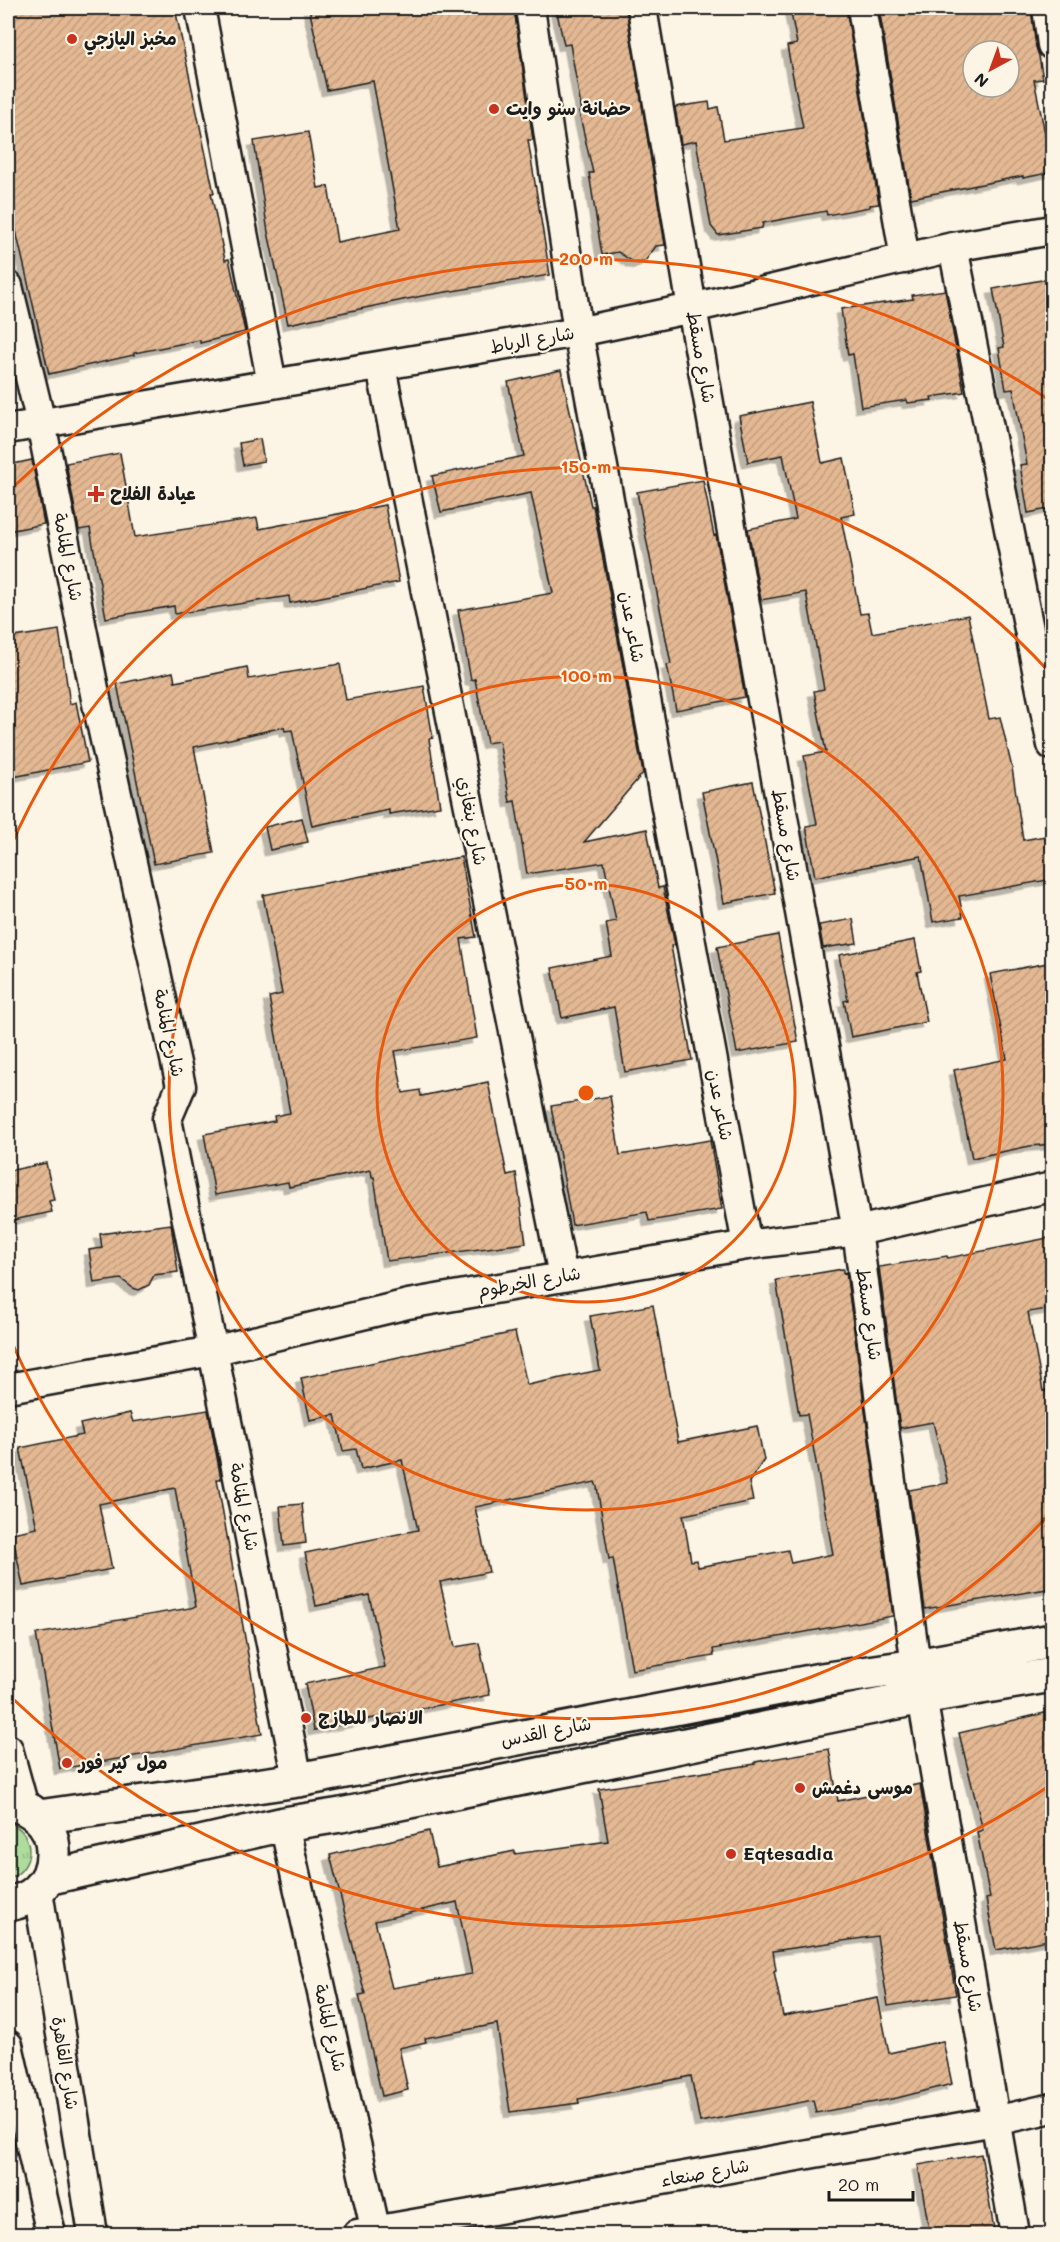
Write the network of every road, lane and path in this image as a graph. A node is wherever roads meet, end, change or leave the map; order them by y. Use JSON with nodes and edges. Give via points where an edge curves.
{"nodes":[{"id":1,"x":200,"y":8,"type":"edge"},
{"id":2,"x":530,"y":8,"type":"edge"},
{"id":3,"x":642,"y":8,"type":"edge"},
{"id":4,"x":862,"y":8,"type":"edge"},
{"id":5,"x":1047,"y":8,"type":"edge"},
{"id":6,"x":1053,"y":45,"type":"edge"},
{"id":7,"x":1053,"y":230,"type":"edge"},
{"id":8,"x":953,"y":247,"type":"junction"},
{"id":9,"x":905,"y":259,"type":"junction"},
{"id":10,"x":8,"y":286,"type":"edge"},
{"id":11,"x":692,"y":308,"type":"junction"},
{"id":12,"x":578,"y":332,"type":"junction"},
{"id":13,"x":381,"y":367,"type":"junction"},
{"id":14,"x":272,"y":384,"type":"junction"},
{"id":15,"x":41,"y":423,"type":"junction"},
{"id":16,"x":8,"y":429,"type":"edge"},
{"id":17,"x":1051,"y":732,"type":"edge"},
{"id":18,"x":1053,"y":1187,"type":"edge"},
{"id":19,"x":857,"y":1231,"type":"junction"},
{"id":20,"x":747,"y":1245,"type":"junction"},
{"id":21,"x":563,"y":1276,"type":"junction"},
{"id":22,"x":212,"y":1351,"type":"junction"},
{"id":23,"x":8,"y":1388,"type":"edge"},
{"id":24,"x":1053,"y":1641,"type":"edge"},
{"id":25,"x":1053,"y":1675,"type":"edge"},
{"id":26,"x":919,"y":1681,"type":"junction"},
{"id":27,"x":8,"y":1749,"type":"edge"},
{"id":28,"x":298,"y":1780,"type":"junction"},
{"id":29,"x":23,"y":1808,"type":"edge"},
{"id":30,"x":284,"y":1824,"type":"junction"},
{"id":31,"x":43,"y":1884,"type":"junction"},
{"id":32,"x":8,"y":1904,"type":"edge"},
{"id":33,"x":8,"y":2044,"type":"edge"},
{"id":34,"x":1053,"y":2108,"type":"edge"},
{"id":35,"x":995,"y":2121,"type":"junction"},
{"id":36,"x":366,"y":2233,"type":"edge"},
{"id":37,"x":51,"y":2235,"type":"edge"},
{"id":38,"x":93,"y":2235,"type":"edge"},
{"id":39,"x":1015,"y":2235,"type":"edge"}],
"edges":[{"from":1,"to":14,"type":"street"},
{"from":2,"to":12,"type":"street","name":"شاعر عدن"},
{"from":3,"to":11,"type":"street","name":"شارع مسقط"},
{"from":4,"to":9,"type":"street"},
{"from":5,"to":6,"type":"street"},
{"from":7,"to":8,"type":"street","name":"شارع الرباط"},
{"from":8,"to":9,"type":"street","name":"شارع الرباط"},
{"from":8,"to":17,"type":"street"},
{"from":9,"to":11,"type":"street","name":"شارع الرباط"},
{"from":10,"to":15,"type":"street","name":"شارع المنامة"},
{"from":11,"to":12,"type":"street","name":"شارع الرباط"},
{"from":11,"to":19,"type":"street","name":"شارع مسقط"},
{"from":12,"to":13,"type":"street","name":"شارع الرباط"},
{"from":12,"to":20,"type":"street","name":"شاعر عدن"},
{"from":13,"to":14,"type":"street","name":"شارع الرباط"},
{"from":13,"to":21,"type":"street","name":"شارع بنغازي"},
{"from":14,"to":15,"type":"street","name":"شارع الرباط"},
{"from":15,"to":16,"type":"street","name":"شارع الرباط"},
{"from":15,"to":22,"type":"street","name":"شارع المنامة","via":[[96,699],[181,1086],[167,1119]]},
{"from":18,"to":19,"type":"street","name":"شارع الخرطوم"},
{"from":19,"to":20,"type":"street","name":"شارع الخرطوم"},
{"from":19,"to":26,"type":"street","name":"شارع مسقط"},
{"from":20,"to":21,"type":"street","name":"شارع الخرطوم"},
{"from":21,"to":22,"type":"street","name":"شارع الخرطوم","via":[[408,1304]]},
{"from":22,"to":23,"type":"street","name":"شارع الخرطوم"},
{"from":22,"to":28,"type":"street","name":"شارع المنامة"},
{"from":24,"to":26,"type":"main road","name":"شارع القدس"},
{"from":25,"to":26,"type":"main road","name":"شارع القدس"},
{"from":26,"to":28,"type":"main road","name":"شارع القدس","via":[[822,1680]]},
{"from":26,"to":30,"type":"main road","name":"شارع القدس","via":[[341,1815]]},
{"from":26,"to":35,"type":"street","name":"شارع مسقط"},
{"from":27,"to":29,"type":"street"},
{"from":28,"to":29,"type":"main road","name":"شارع القدس"},
{"from":29,"to":31,"type":"main road","via":[[48,1830],[53,1846],[53,1862]]},
{"from":30,"to":31,"type":"main road","name":"شارع القدس"},
{"from":30,"to":36,"type":"street","name":"شارع المنامة"},
{"from":31,"to":32,"type":"main road","name":"شارع القدس","via":[[24,1900]]},
{"from":31,"to":38,"type":"street","name":"شارع القاهرة"},
{"from":33,"to":37,"type":"street"},
{"from":34,"to":35,"type":"street","name":"شارع صنعاء"},
{"from":35,"to":36,"type":"street","name":"شارع صنعاء"},
{"from":35,"to":39,"type":"street","name":"شارع مسقط"}]}
